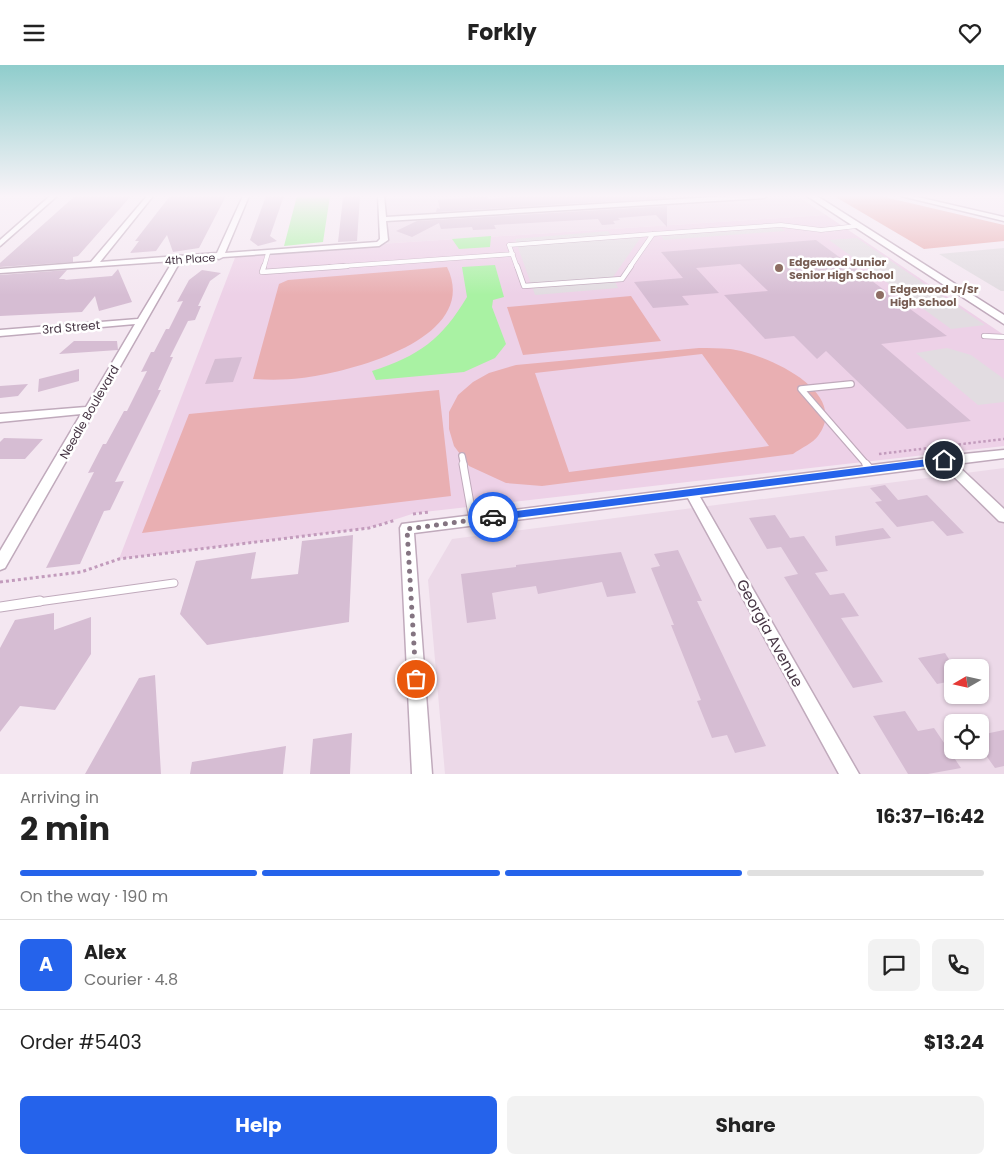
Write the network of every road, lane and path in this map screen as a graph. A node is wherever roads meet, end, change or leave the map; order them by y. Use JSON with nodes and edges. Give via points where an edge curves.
{"nodes":[{"id":1,"x":17,"y":229,"type":"edge"},
{"id":2,"x":123,"y":229,"type":"edge"},
{"id":3,"x":231,"y":229,"type":"edge"},
{"id":4,"x":383,"y":229,"type":"edge"},
{"id":5,"x":723,"y":229,"type":"edge"},
{"id":6,"x":814,"y":229,"type":"edge"},
{"id":7,"x":829,"y":229,"type":"edge"},
{"id":8,"x":862,"y":229,"type":"edge"},
{"id":9,"x":653,"y":234,"type":"junction"},
{"id":10,"x":0,"y":244,"type":"edge"},
{"id":11,"x":268,"y":253,"type":"junction"},
{"id":12,"x":513,"y":254,"type":"junction"},
{"id":13,"x":219,"y":257,"type":"junction"},
{"id":14,"x":177,"y":259,"type":"junction"},
{"id":15,"x":93,"y":265,"type":"junction"},
{"id":16,"x":0,"y":271,"type":"edge"},
{"id":17,"x":1004,"y":320,"type":"edge"},
{"id":18,"x":142,"y":321,"type":"junction"},
{"id":19,"x":0,"y":333,"type":"edge"},
{"id":20,"x":984,"y":336,"type":"dead end"},
{"id":21,"x":1004,"y":337,"type":"edge"},
{"id":22,"x":851,"y":384,"type":"dead end"},
{"id":23,"x":91,"y":410,"type":"junction"},
{"id":24,"x":0,"y":418,"type":"edge"},
{"id":25,"x":1004,"y":439,"type":"edge"},
{"id":26,"x":1004,"y":454,"type":"edge"},
{"id":27,"x":879,"y":455,"type":"dead end"},
{"id":28,"x":462,"y":456,"type":"dead end"},
{"id":29,"x":944,"y":460,"type":"junction"},
{"id":30,"x":870,"y":470,"type":"junction"},
{"id":31,"x":691,"y":492,"type":"junction"},
{"id":32,"x":430,"y":511,"type":"dead end"},
{"id":33,"x":1004,"y":517,"type":"edge"},
{"id":34,"x":473,"y":520,"type":"junction"},
{"id":35,"x":403,"y":521,"type":"junction"},
{"id":36,"x":6,"y":546,"type":"edge"},
{"id":37,"x":0,"y":564,"type":"edge"},
{"id":38,"x":0,"y":582,"type":"edge"},
{"id":39,"x":174,"y":583,"type":"dead end"},
{"id":40,"x":0,"y":607,"type":"edge"},
{"id":41,"x":422,"y":774,"type":"edge"},
{"id":42,"x":849,"y":774,"type":"edge"}],
"edges":[{"from":1,"to":10,"type":"street"},
{"from":2,"to":15,"type":"street"},
{"from":3,"to":13,"type":"street"},
{"from":4,"to":11,"type":"street","name":"4th Place","via":[[384,240],[379,244]]},
{"from":5,"to":9,"type":"lane"},
{"from":6,"to":7,"type":"lane"},
{"from":8,"to":17,"type":"street"},
{"from":9,"to":12,"type":"lane","via":[[509,245]]},
{"from":9,"to":12,"type":"lane","via":[[622,279],[524,287]]},
{"from":11,"to":12,"type":"lane","via":[[262,272]]},
{"from":11,"to":13,"type":"street","name":"4th Place"},
{"from":13,"to":14,"type":"street","name":"4th Place"},
{"from":14,"to":15,"type":"street","name":"4th Place"},
{"from":14,"to":18,"type":"street","name":"Needle Boulevard"},
{"from":15,"to":16,"type":"street","name":"4th Place"},
{"from":18,"to":19,"type":"street","name":"3rd Street"},
{"from":18,"to":23,"type":"street","name":"Needle Boulevard"},
{"from":20,"to":21,"type":"lane"},
{"from":22,"to":30,"type":"lane","via":[[801,389]]},
{"from":23,"to":24,"type":"street"},
{"from":23,"to":36,"type":"street","name":"Needle Boulevard"},
{"from":25,"to":27,"type":"path"},
{"from":26,"to":29,"type":"street"},
{"from":28,"to":34,"type":"lane"},
{"from":29,"to":30,"type":"street"},
{"from":29,"to":33,"type":"street"},
{"from":30,"to":31,"type":"street"},
{"from":31,"to":34,"type":"street"},
{"from":31,"to":42,"type":"street","name":"Georgia Avenue"},
{"from":32,"to":35,"type":"path"},
{"from":34,"to":35,"type":"street"},
{"from":35,"to":38,"type":"path","via":[[119,559],[81,572]]},
{"from":35,"to":41,"type":"street"},
{"from":36,"to":37,"type":"street","name":"Needle Boulevard"},
{"from":39,"to":40,"type":"lane"}]}
